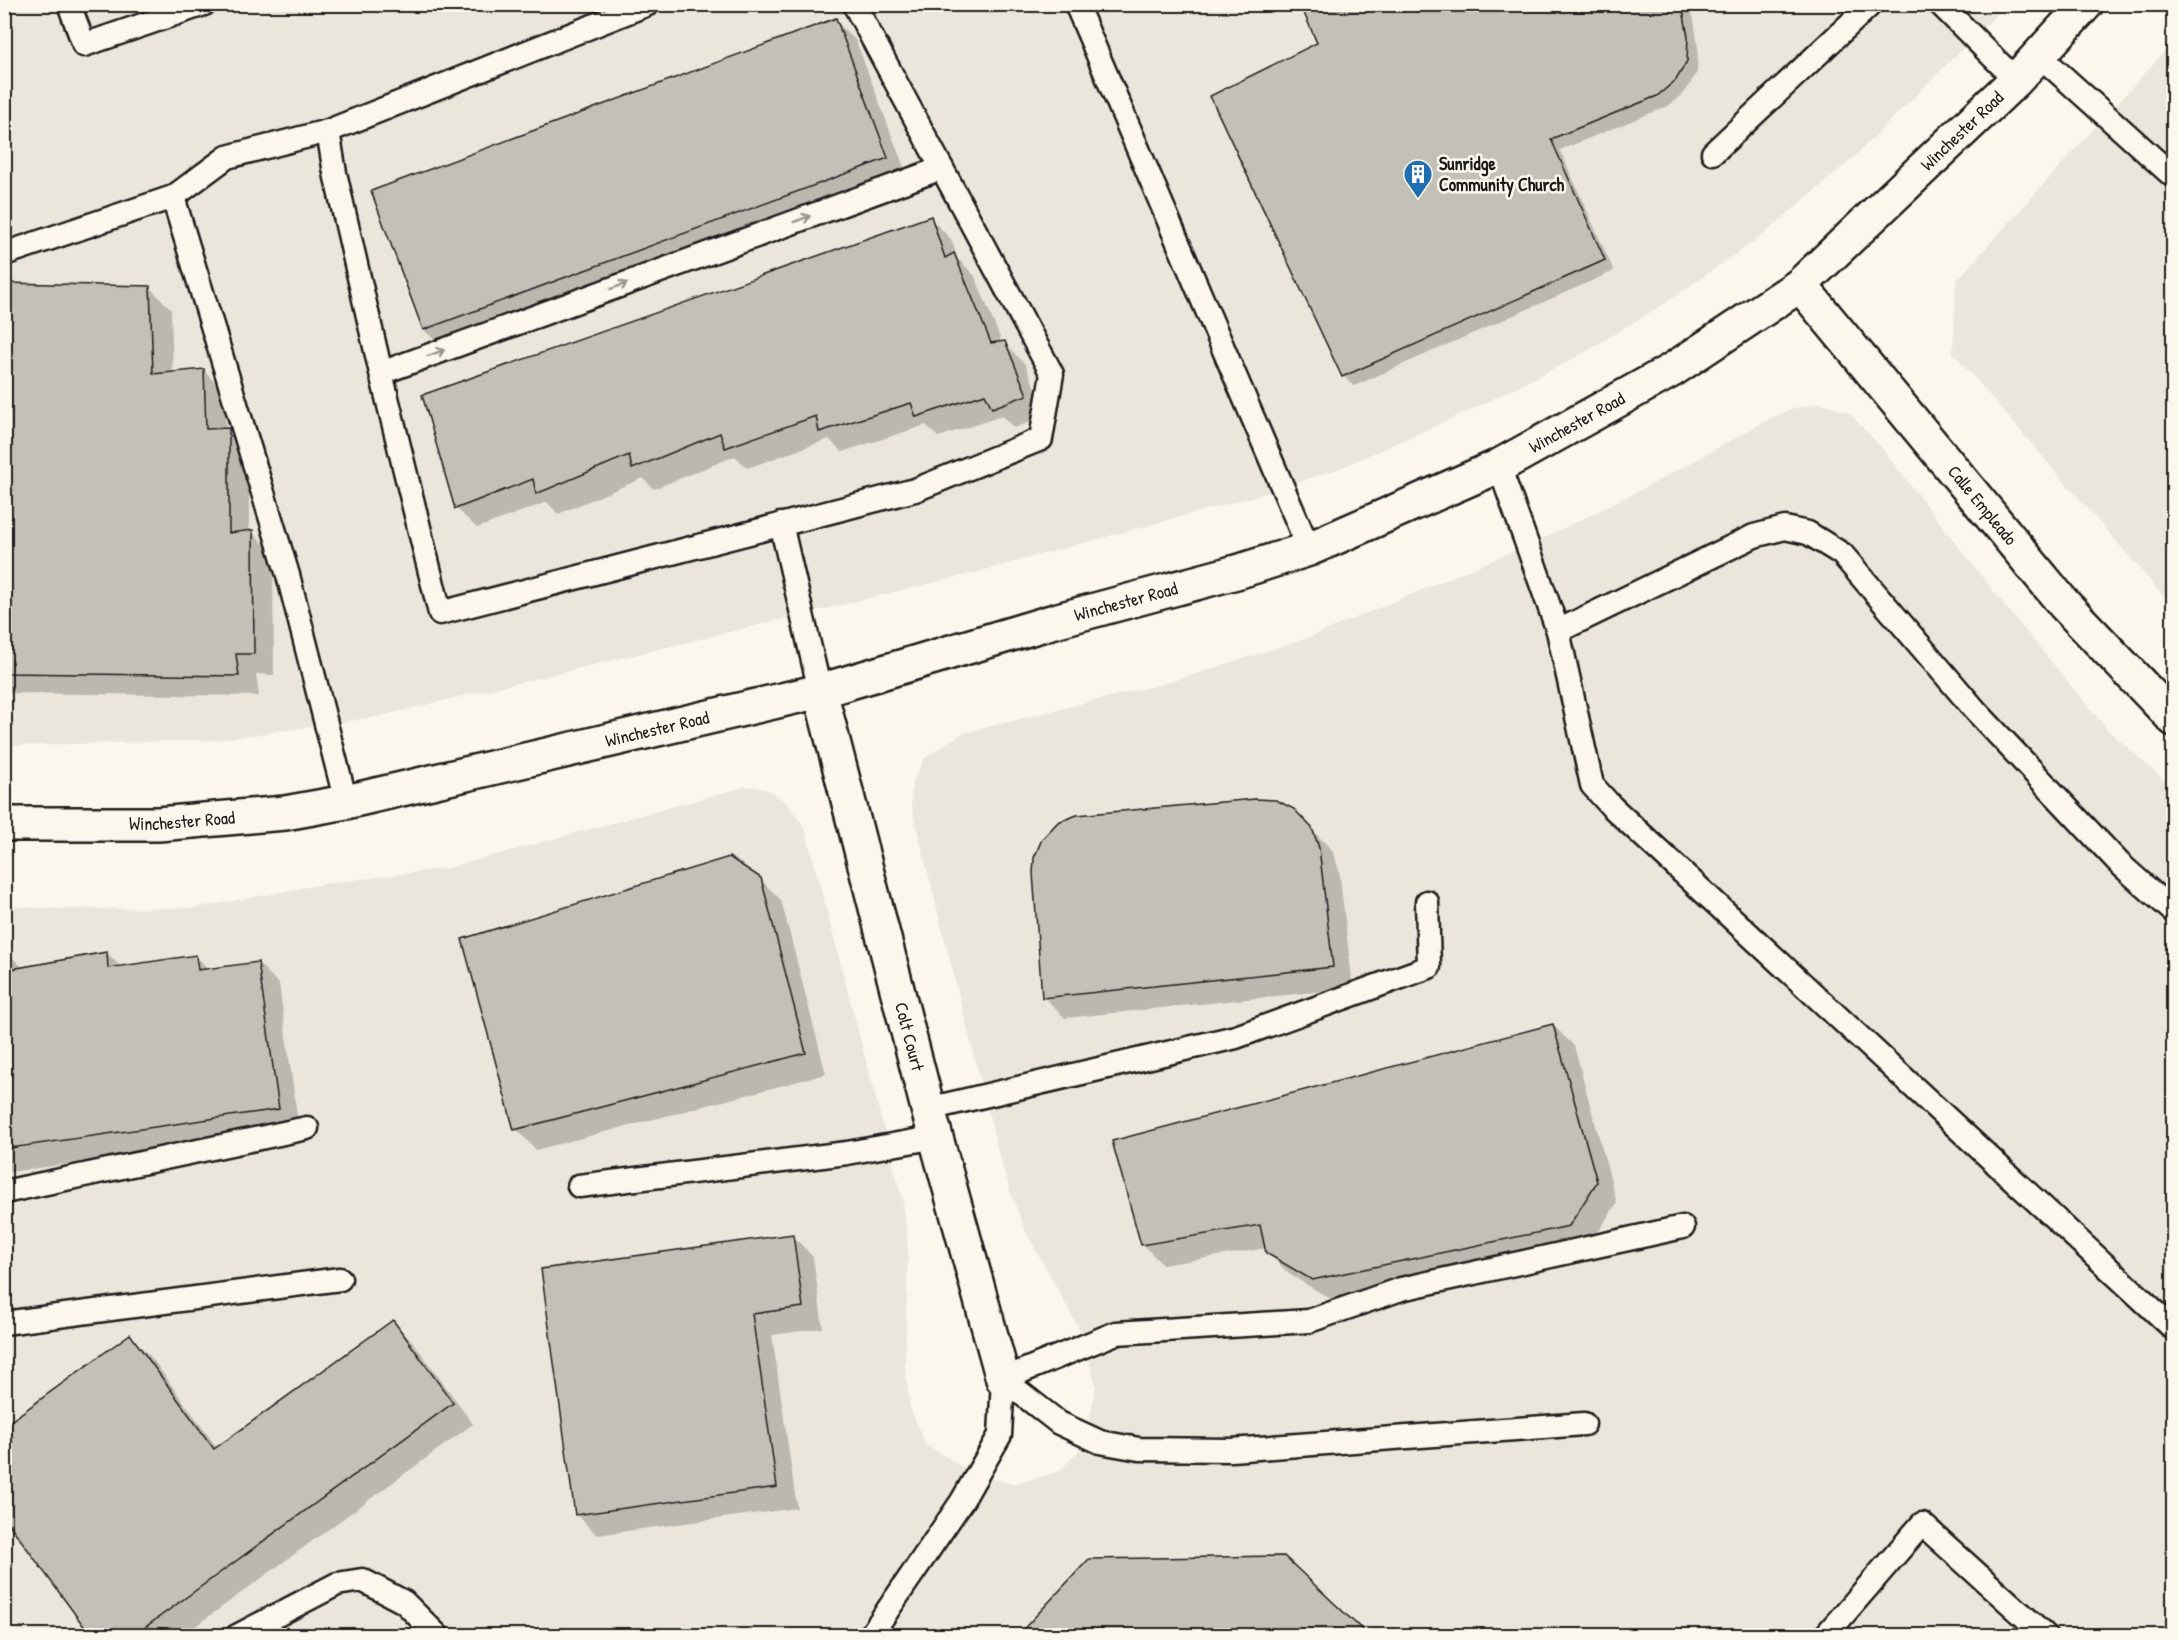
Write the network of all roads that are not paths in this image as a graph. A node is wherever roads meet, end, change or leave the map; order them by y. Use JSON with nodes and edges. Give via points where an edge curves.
{"nodes":[{"id":1,"x":69,"y":4,"type":"edge"},
{"id":2,"x":204,"y":4,"type":"edge"},
{"id":3,"x":648,"y":4,"type":"edge"},
{"id":4,"x":854,"y":4,"type":"edge"},
{"id":5,"x":1076,"y":4,"type":"edge"},
{"id":6,"x":1871,"y":4,"type":"edge"},
{"id":7,"x":1940,"y":4,"type":"edge"},
{"id":8,"x":2086,"y":4,"type":"edge"},
{"id":9,"x":2039,"y":55,"type":"junction"},
{"id":10,"x":2016,"y":80,"type":"junction"},
{"id":11,"x":328,"y":131,"type":"junction"},
{"id":12,"x":1713,"y":153,"type":"dead end"},
{"id":13,"x":942,"y":168,"type":"junction"},
{"id":14,"x":2174,"y":177,"type":"edge"},
{"id":15,"x":173,"y":197,"type":"junction"},
{"id":16,"x":4,"y":254,"type":"edge"},
{"id":17,"x":1800,"y":285,"type":"junction"},
{"id":18,"x":381,"y":373,"type":"junction"},
{"id":19,"x":1499,"y":466,"type":"junction"},
{"id":20,"x":781,"y":524,"type":"junction"},
{"id":21,"x":1309,"y":549,"type":"junction"},
{"id":22,"x":1558,"y":631,"type":"junction"},
{"id":23,"x":820,"y":691,"type":"junction"},
{"id":24,"x":2174,"y":719,"type":"edge"},
{"id":25,"x":346,"y":802,"type":"junction"},
{"id":26,"x":4,"y":824,"type":"edge"},
{"id":27,"x":1427,"y":902,"type":"dead end"},
{"id":28,"x":2174,"y":912,"type":"edge"},
{"id":29,"x":932,"y":1123,"type":"junction"},
{"id":30,"x":307,"y":1128,"type":"dead end"},
{"id":31,"x":579,"y":1186,"type":"dead end"},
{"id":32,"x":4,"y":1192,"type":"edge"},
{"id":33,"x":1683,"y":1227,"type":"dead end"},
{"id":34,"x":340,"y":1279,"type":"dead end"},
{"id":35,"x":4,"y":1323,"type":"edge"},
{"id":36,"x":2174,"y":1329,"type":"edge"},
{"id":37,"x":1003,"y":1379,"type":"junction"},
{"id":38,"x":1584,"y":1424,"type":"dead end"},
{"id":39,"x":237,"y":1635,"type":"edge"},
{"id":40,"x":438,"y":1635,"type":"edge"},
{"id":41,"x":870,"y":1635,"type":"edge"},
{"id":42,"x":1825,"y":1635,"type":"edge"},
{"id":43,"x":2046,"y":1635,"type":"edge"}],
"edges":[{"from":1,"to":2,"type":"lane","via":[[84,45]]},
{"from":3,"to":11,"type":"lane"},
{"from":4,"to":13,"type":"lane"},
{"from":5,"to":21,"type":"lane"},
{"from":6,"to":12,"type":"lane"},
{"from":7,"to":10,"type":"lane"},
{"from":8,"to":9,"type":"street","name":"Winchester Road"},
{"from":9,"to":10,"type":"street","name":"Winchester Road"},
{"from":9,"to":14,"type":"lane"},
{"from":10,"to":17,"type":"street","name":"Winchester Road"},
{"from":11,"to":15,"type":"lane","via":[[227,157]]},
{"from":11,"to":18,"type":"lane"},
{"from":18,"to":13,"type":"lane","one_way":true},
{"from":13,"to":20,"type":"lane","via":[[1052,374],[1041,439],[915,490]]},
{"from":15,"to":16,"type":"lane"},
{"from":15,"to":25,"type":"lane","via":[[288,575]]},
{"from":17,"to":19,"type":"street","name":"Winchester Road","via":[[1672,370]]},
{"from":17,"to":24,"type":"street","name":"Calle Empleado","via":[[2064,604]]},
{"from":18,"to":20,"type":"lane","via":[[440,613]]},
{"from":19,"to":21,"type":"street","name":"Winchester Road"},
{"from":19,"to":22,"type":"lane"},
{"from":20,"to":23,"type":"lane"},
{"from":21,"to":23,"type":"street","name":"Winchester Road"},
{"from":22,"to":28,"type":"lane","via":[[1754,536],[1785,528],[1809,533],[1842,554],[1976,711],[2120,864]]},
{"from":22,"to":36,"type":"lane","via":[[1592,785]]},
{"from":23,"to":25,"type":"street","name":"Winchester Road"},
{"from":23,"to":29,"type":"street","name":"Colt Court"},
{"from":25,"to":26,"type":"street","name":"Winchester Road","via":[[285,813],[158,824]]},
{"from":27,"to":29,"type":"lane","via":[[1429,968],[1236,1037]]},
{"from":29,"to":31,"type":"lane","via":[[847,1153]]},
{"from":29,"to":37,"type":"street","name":"Colt Court"},
{"from":30,"to":32,"type":"lane"},
{"from":33,"to":37,"type":"lane","via":[[1401,1289],[1309,1321],[1116,1333]]},
{"from":34,"to":35,"type":"lane"},
{"from":37,"to":38,"type":"lane","via":[[1059,1423],[1100,1442],[1139,1449],[1231,1450]]},
{"from":37,"to":41,"type":"lane","via":[[1000,1435],[962,1502]]},
{"from":39,"to":40,"type":"lane","via":[[338,1584],[362,1580],[404,1602]]},
{"from":42,"to":43,"type":"lane","via":[[1922,1524]]}]}
